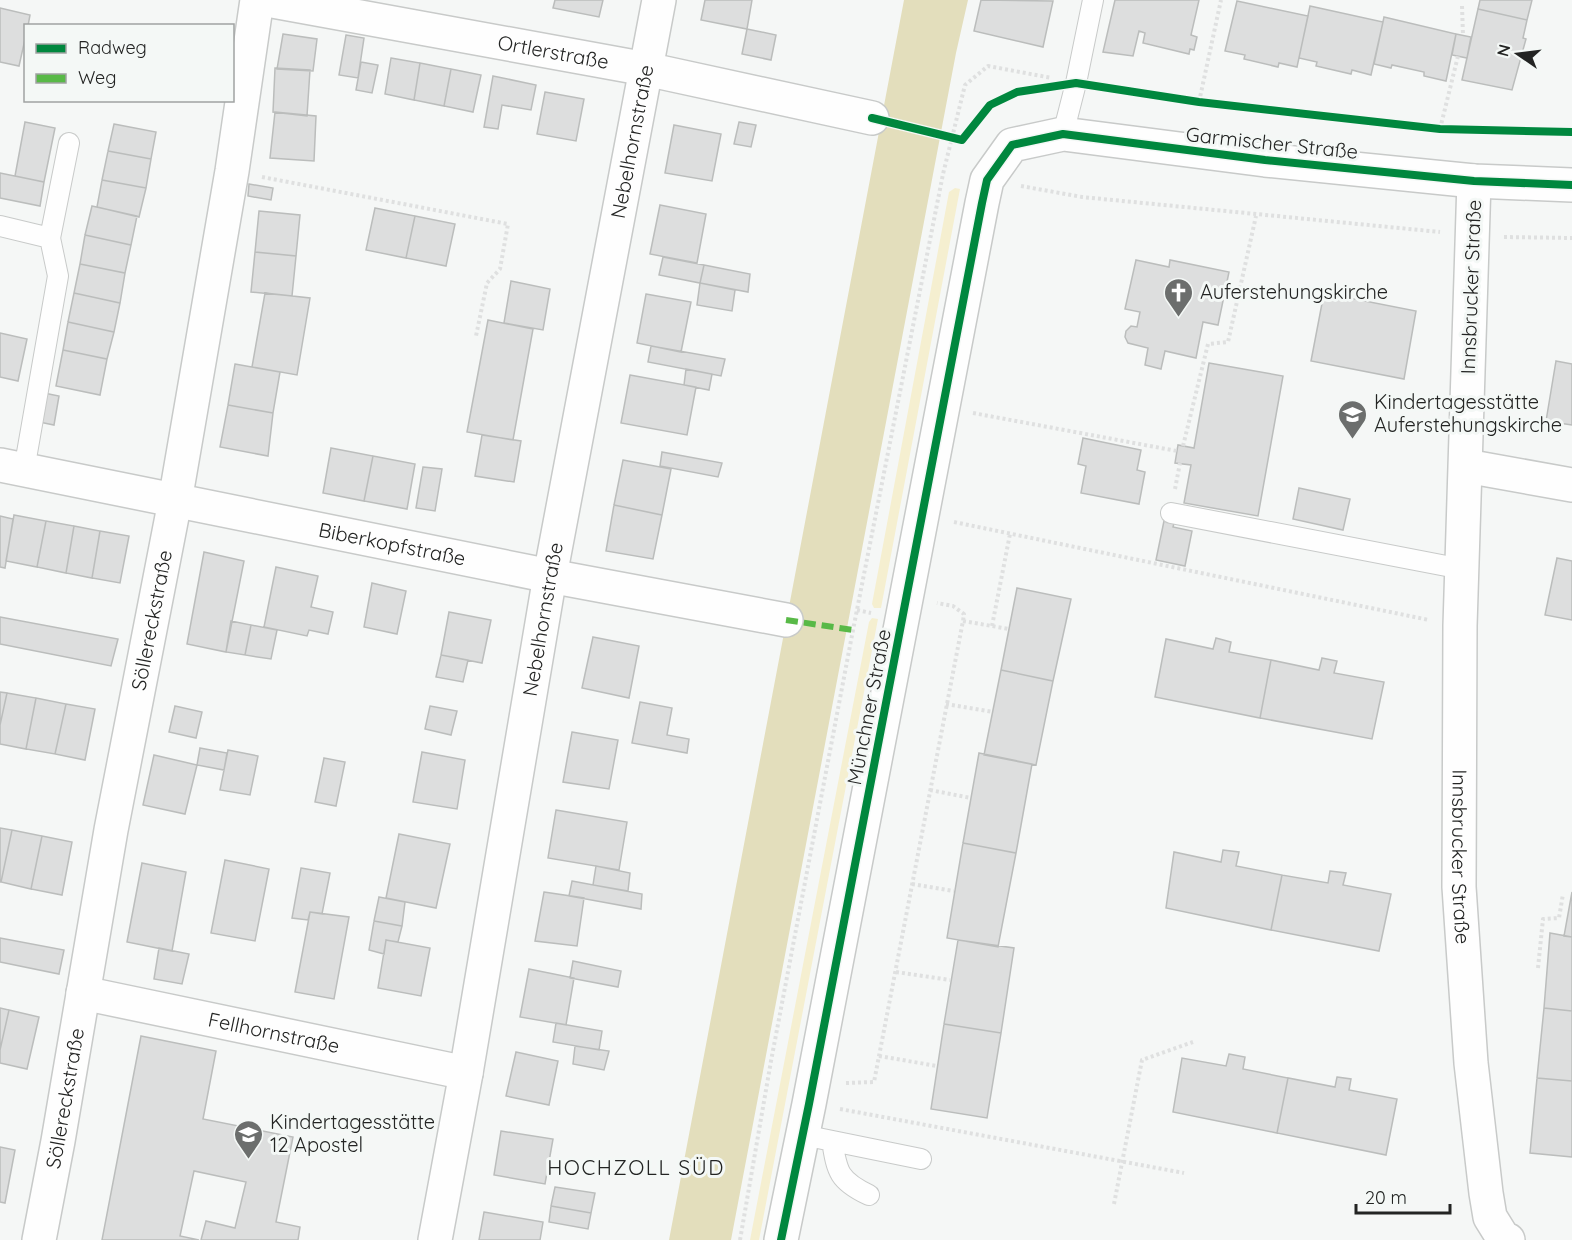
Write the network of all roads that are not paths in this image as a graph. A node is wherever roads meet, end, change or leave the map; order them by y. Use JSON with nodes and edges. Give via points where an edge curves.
{"nodes":[{"id":1,"x":268,"y":0,"type":"edge"},
{"id":2,"x":659,"y":0,"type":"edge"},
{"id":3,"x":1093,"y":0,"type":"edge"},
{"id":4,"x":646,"y":69,"type":"junction"},
{"id":5,"x":872,"y":118,"type":"dead end"},
{"id":6,"x":1063,"y":134,"type":"junction"},
{"id":7,"x":69,"y":143,"type":"dead end"},
{"id":8,"x":987,"y":180,"type":"joint"},
{"id":9,"x":1474,"y":181,"type":"junction"},
{"id":10,"x":1572,"y":185,"type":"edge"},
{"id":11,"x":0,"y":226,"type":"edge"},
{"id":12,"x":50,"y":238,"type":"junction"},
{"id":13,"x":1466,"y":466,"type":"junction"},
{"id":14,"x":12,"y":468,"type":"edge"},
{"id":15,"x":1572,"y":484,"type":"edge"},
{"id":16,"x":175,"y":501,"type":"junction"},
{"id":17,"x":1171,"y":513,"type":"dead end"},
{"id":18,"x":1462,"y":569,"type":"junction"},
{"id":19,"x":550,"y":576,"type":"junction"},
{"id":20,"x":786,"y":620,"type":"dead end"},
{"id":21,"x":83,"y":993,"type":"junction"},
{"id":22,"x":466,"y":1073,"type":"junction"},
{"id":23,"x":820,"y":1122,"type":"junction"},
{"id":24,"x":921,"y":1159,"type":"dead end"},
{"id":25,"x":868,"y":1195,"type":"dead end"},
{"id":26,"x":39,"y":1240,"type":"edge"},
{"id":27,"x":435,"y":1240,"type":"edge"},
{"id":28,"x":781,"y":1240,"type":"edge"},
{"id":29,"x":1508,"y":1240,"type":"edge"}],
"edges":[{"from":1,"to":4,"type":"street","name":"Ortlerstraße"},
{"from":1,"to":16,"type":"street","name":"Söllereckstraße","via":[[232,171]]},
{"from":2,"to":4,"type":"street","name":"Nebelhornstraße"},
{"from":3,"to":6,"type":"lane"},
{"from":4,"to":5,"type":"street","name":"Ortlerstraße"},
{"from":4,"to":19,"type":"street","name":"Nebelhornstraße"},
{"from":6,"to":8,"type":"street","name":"Garmischer Straße","via":[[1011,145]]},
{"from":6,"to":9,"type":"street","name":"Garmischer Straße"},
{"from":7,"to":12,"type":"lane"},
{"from":8,"to":23,"type":"street","name":"Münchner Straße","via":[[921,516]]},
{"from":9,"to":10,"type":"street","name":"Garmischer Straße"},
{"from":9,"to":13,"type":"street","name":"Innsbrucker Straße"},
{"from":11,"to":12,"type":"lane"},
{"from":12,"to":14,"type":"lane","via":[[58,276]]},
{"from":13,"to":15,"type":"street"},
{"from":13,"to":18,"type":"street","name":"Innsbrucker Straße"},
{"from":14,"to":16,"type":"street","name":"Biberkopfstraße"},
{"from":16,"to":19,"type":"street","name":"Biberkopfstraße"},
{"from":16,"to":21,"type":"street","name":"Söllereckstraße"},
{"from":17,"to":18,"type":"lane"},
{"from":18,"to":29,"type":"street","name":"Innsbrucker Straße","via":[[1460,887],[1471,1063],[1490,1217]]},
{"from":19,"to":20,"type":"street","name":"Biberkopfstraße"},
{"from":19,"to":22,"type":"street","name":"Nebelhornstraße"},
{"from":21,"to":22,"type":"street","name":"Fellhornstraße"},
{"from":21,"to":26,"type":"street","name":"Söllereckstraße"},
{"from":22,"to":27,"type":"street","name":"Nebelhornstraße"},
{"from":23,"to":24,"type":"lane"},
{"from":23,"to":25,"type":"lane","via":[[843,1179]]},
{"from":23,"to":28,"type":"street","name":"Münchner Straße"}]}
